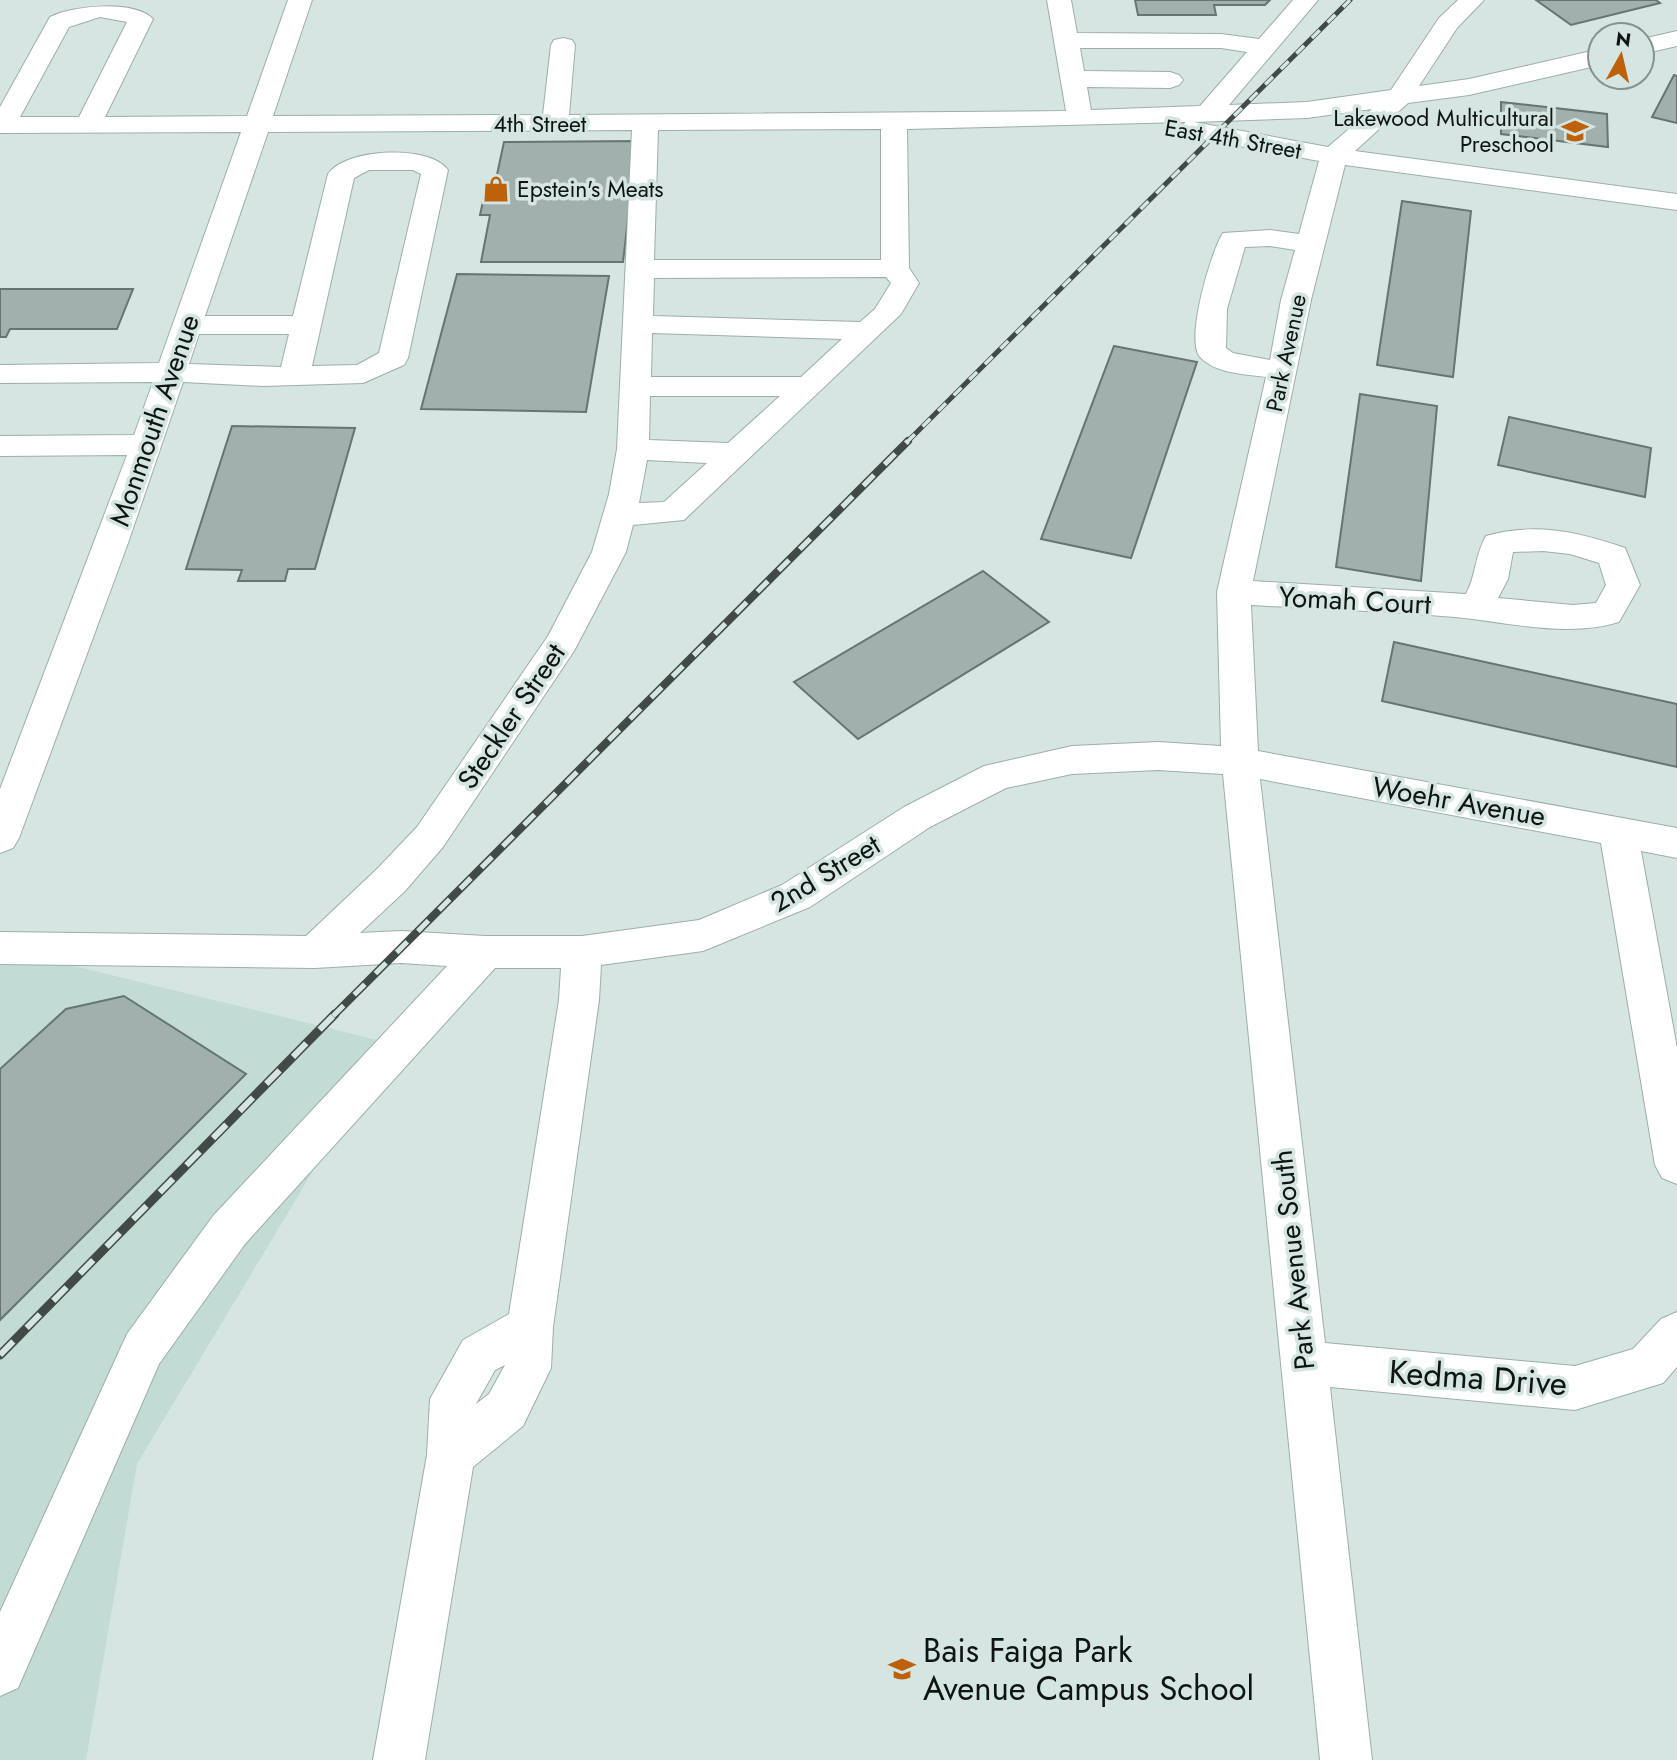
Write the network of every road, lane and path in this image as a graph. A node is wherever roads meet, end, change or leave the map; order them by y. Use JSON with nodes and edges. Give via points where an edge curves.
{"nodes":[{"id":1,"x":300,"y":0,"type":"edge"},
{"id":2,"x":1059,"y":0,"type":"edge"},
{"id":3,"x":1306,"y":0,"type":"edge"},
{"id":4,"x":1472,"y":0,"type":"edge"},
{"id":5,"x":1677,"y":38,"type":"edge"},
{"id":6,"x":1066,"y":40,"type":"junction"},
{"id":7,"x":1656,"y":43,"type":"edge"},
{"id":8,"x":563,"y":45,"type":"dead end"},
{"id":9,"x":1264,"y":47,"type":"junction"},
{"id":10,"x":1586,"y":60,"type":"edge"},
{"id":11,"x":1073,"y":79,"type":"junction"},
{"id":12,"x":1170,"y":80,"type":"dead end"},
{"id":13,"x":1399,"y":98,"type":"junction"},
{"id":14,"x":1208,"y":114,"type":"junction"},
{"id":15,"x":1080,"y":118,"type":"junction"},
{"id":16,"x":894,"y":122,"type":"junction"},
{"id":17,"x":645,"y":123,"type":"junction"},
{"id":18,"x":555,"y":124,"type":"junction"},
{"id":19,"x":1,"y":125,"type":"edge"},
{"id":20,"x":88,"y":125,"type":"junction"},
{"id":21,"x":254,"y":125,"type":"junction"},
{"id":22,"x":1334,"y":156,"type":"junction"},
{"id":23,"x":1677,"y":202,"type":"edge"},
{"id":24,"x":1309,"y":244,"type":"junction"},
{"id":25,"x":895,"y":268,"type":"junction"},
{"id":26,"x":640,"y":270,"type":"junction"},
{"id":27,"x":638,"y":324,"type":"junction"},
{"id":28,"x":186,"y":325,"type":"junction"},
{"id":29,"x":306,"y":325,"type":"junction"},
{"id":30,"x":868,"y":331,"type":"junction"},
{"id":31,"x":1283,"y":371,"type":"junction"},
{"id":32,"x":170,"y":372,"type":"junction"},
{"id":33,"x":0,"y":374,"type":"edge"},
{"id":34,"x":294,"y":377,"type":"junction"},
{"id":35,"x":809,"y":386,"type":"junction"},
{"id":36,"x":635,"y":387,"type":"junction"},
{"id":37,"x":145,"y":445,"type":"junction"},
{"id":38,"x":0,"y":446,"type":"edge"},
{"id":39,"x":633,"y":449,"type":"junction"},
{"id":40,"x":735,"y":454,"type":"junction"},
{"id":41,"x":619,"y":515,"type":"junction"},
{"id":42,"x":1234,"y":592,"type":"junction"},
{"id":43,"x":1475,"y":608,"type":"dead end"},
{"id":44,"x":1240,"y":761,"type":"junction"},
{"id":45,"x":1618,"y":831,"type":"junction"},
{"id":46,"x":0,"y":838,"type":"edge"},
{"id":47,"x":1677,"y":843,"type":"edge"},
{"id":48,"x":0,"y":948,"type":"edge"},
{"id":49,"x":315,"y":952,"type":"junction"},
{"id":50,"x":485,"y":952,"type":"junction"},
{"id":51,"x":582,"y":952,"type":"junction"},
{"id":52,"x":1677,"y":1165,"type":"edge"},
{"id":53,"x":1677,"y":1334,"type":"edge"},
{"id":54,"x":1304,"y":1363,"type":"junction"},
{"id":55,"x":0,"y":1670,"type":"edge"},
{"id":56,"x":399,"y":1760,"type":"edge"},
{"id":57,"x":1346,"y":1760,"type":"edge"}],
"edges":[{"from":1,"to":21,"type":"street","name":"Monmouth Avenue"},
{"from":2,"to":6,"type":"street"},
{"from":3,"to":9,"type":"street"},
{"from":4,"to":13,"type":"street","via":[[1448,23]]},
{"from":5,"to":7,"type":"street"},
{"from":6,"to":9,"type":"street","via":[[1221,41]]},
{"from":6,"to":11,"type":"street"},
{"from":8,"to":18,"type":"street"},
{"from":9,"to":14,"type":"street"},
{"from":10,"to":13,"type":"street","via":[[1469,88]]},
{"from":11,"to":12,"type":"street"},
{"from":11,"to":15,"type":"street"},
{"from":13,"to":14,"type":"street","via":[[1307,110]]},
{"from":13,"to":22,"type":"street"},
{"from":14,"to":15,"type":"street"},
{"from":15,"to":16,"type":"street","name":"4th Street"},
{"from":15,"to":22,"type":"street","name":"East 4th Street","via":[[1173,126]]},
{"from":16,"to":17,"type":"street","name":"4th Street"},
{"from":16,"to":25,"type":"street"},
{"from":17,"to":18,"type":"street","name":"4th Street"},
{"from":17,"to":26,"type":"street","name":"Steckler Street"},
{"from":18,"to":21,"type":"street","name":"4th Street"},
{"from":19,"to":20,"type":"street","name":"4th Street"},
{"from":19,"to":20,"type":"street","via":[[59,22],[99,10],[130,11],[142,19]]},
{"from":20,"to":21,"type":"street","name":"4th Street"},
{"from":21,"to":28,"type":"street","name":"Monmouth Avenue"},
{"from":22,"to":23,"type":"street","name":"East 4th Street"},
{"from":22,"to":24,"type":"street","name":"Park Avenue"},
{"from":24,"to":31,"type":"street","name":"Park Avenue"},
{"from":24,"to":31,"type":"street","via":[[1233,239],[1212,309],[1211,351],[1224,361]]},
{"from":25,"to":26,"type":"street"},
{"from":25,"to":30,"type":"street","via":[[905,283],[886,314]]},
{"from":26,"to":27,"type":"street","name":"Steckler Street"},
{"from":27,"to":30,"type":"street"},
{"from":27,"to":36,"type":"street","name":"Steckler Street"},
{"from":28,"to":29,"type":"street"},
{"from":28,"to":32,"type":"street","name":"Monmouth Avenue"},
{"from":29,"to":34,"type":"street"},
{"from":29,"to":34,"type":"street","via":[[341,174],[364,162],[417,162],[435,170],[393,358],[363,374]]},
{"from":30,"to":35,"type":"street"},
{"from":31,"to":42,"type":"street","name":"Park Avenue"},
{"from":32,"to":33,"type":"street"},
{"from":32,"to":34,"type":"street"},
{"from":32,"to":37,"type":"street","name":"Monmouth Avenue"},
{"from":35,"to":36,"type":"street"},
{"from":35,"to":40,"type":"street"},
{"from":36,"to":39,"type":"street","name":"Steckler Street"},
{"from":37,"to":38,"type":"street"},
{"from":37,"to":46,"type":"street","name":"Monmouth Avenue"},
{"from":39,"to":40,"type":"street"},
{"from":39,"to":41,"type":"street","name":"Steckler Street"},
{"from":40,"to":41,"type":"street","via":[[673,512]]},
{"from":41,"to":49,"type":"street","name":"Steckler Street","via":[[609,552],[562,642],[430,837]]},
{"from":42,"to":43,"type":"street","name":"Yomah Court"},
{"from":42,"to":44,"type":"street","name":"Park Avenue"},
{"from":44,"to":45,"type":"street","name":"Woehr Avenue"},
{"from":44,"to":51,"type":"street","name":"2nd Street","via":[[1157,756],[1072,760],[997,776],[917,817],[785,901],[703,935]]},
{"from":44,"to":54,"type":"street","name":"Park Avenue South"},
{"from":45,"to":47,"type":"street","name":"Woehr Avenue"},
{"from":45,"to":52,"type":"street"},
{"from":48,"to":49,"type":"street"},
{"from":49,"to":50,"type":"street","name":"2nd Street","via":[[401,947]]},
{"from":50,"to":51,"type":"street","name":"2nd Street"},
{"from":50,"to":55,"type":"street","via":[[229,1230],[143,1349]]},
{"from":51,"to":56,"type":"street","via":[[528,1368],[506,1410],[451,1455]]},
{"from":53,"to":54,"type":"street","name":"Kedma Drive","via":[[1647,1367],[1575,1388]]},
{"from":54,"to":57,"type":"street","name":"Park Avenue South"}]}
